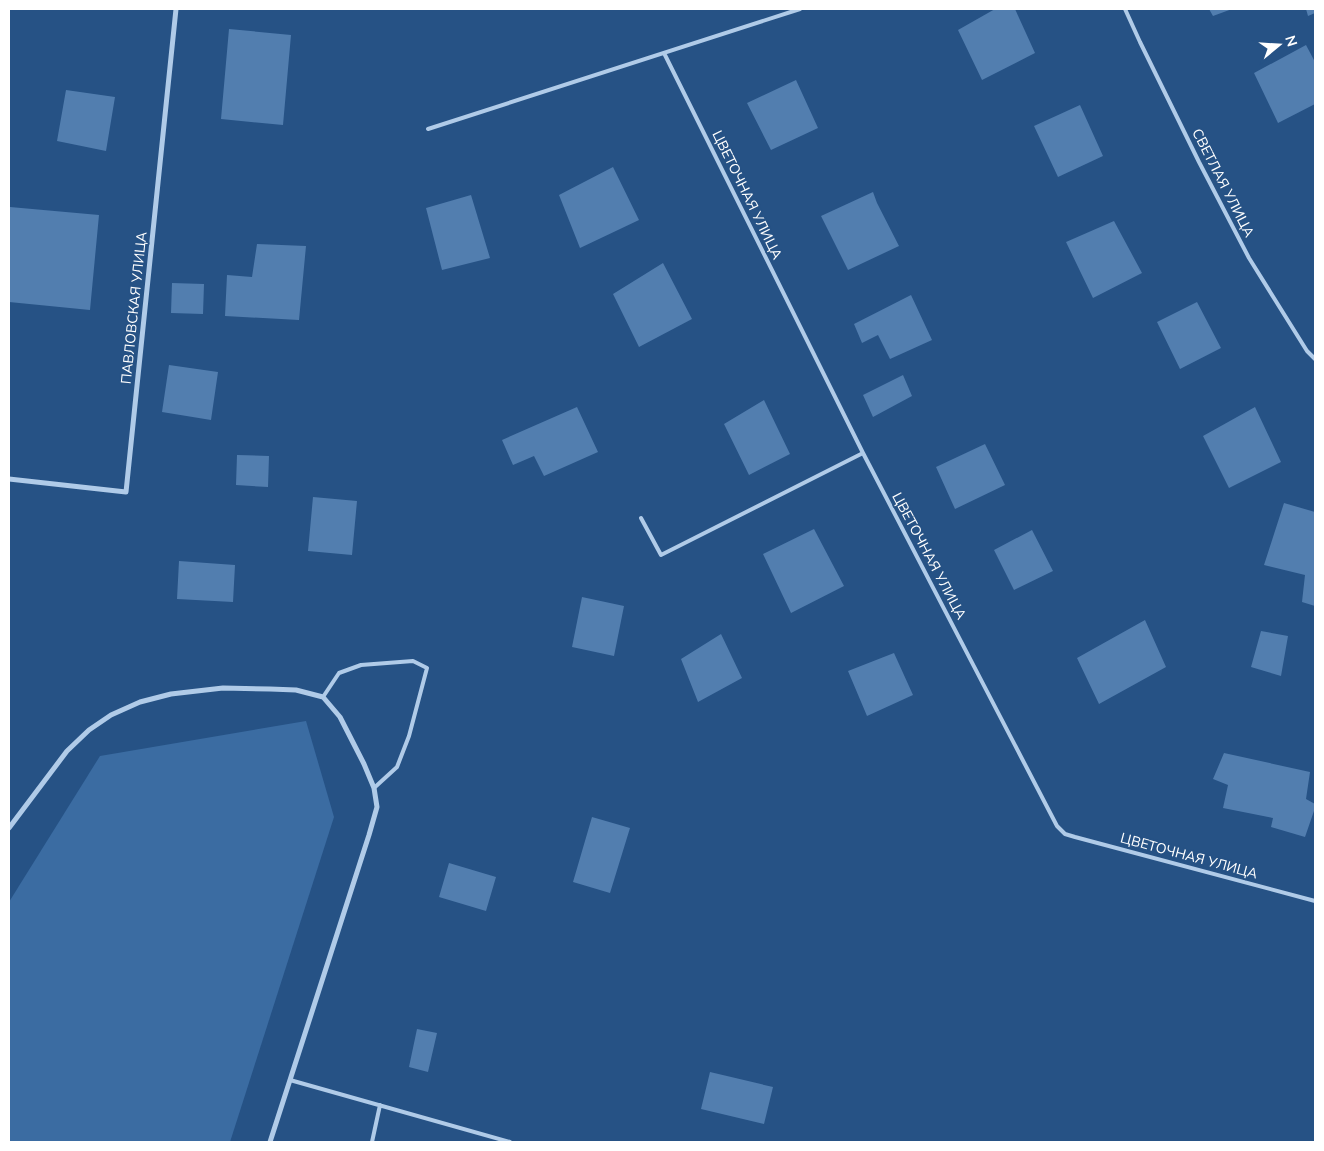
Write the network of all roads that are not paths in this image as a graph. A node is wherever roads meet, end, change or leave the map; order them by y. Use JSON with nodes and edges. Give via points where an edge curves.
{"nodes":[{"id":1,"x":176,"y":9,"type":"edge"},
{"id":2,"x":800,"y":9,"type":"edge"},
{"id":3,"x":1125,"y":9,"type":"edge"},
{"id":4,"x":664,"y":53,"type":"junction"},
{"id":5,"x":428,"y":128,"type":"dead end"},
{"id":6,"x":1315,"y":359,"type":"edge"},
{"id":7,"x":862,"y":453,"type":"junction"},
{"id":8,"x":9,"y":479,"type":"edge"},
{"id":9,"x":641,"y":518,"type":"dead end"},
{"id":10,"x":323,"y":697,"type":"junction"},
{"id":11,"x":374,"y":788,"type":"junction"},
{"id":12,"x":9,"y":828,"type":"edge"},
{"id":13,"x":1315,"y":901,"type":"edge"},
{"id":14,"x":290,"y":1080,"type":"junction"},
{"id":15,"x":380,"y":1106,"type":"junction"},
{"id":16,"x":270,"y":1142,"type":"edge"},
{"id":17,"x":372,"y":1142,"type":"edge"},
{"id":18,"x":510,"y":1142,"type":"edge"}],
"edges":[{"from":1,"to":8,"type":"street","name":"ПАВЛОВСКАЯ УЛИЦА","via":[[126,492]]},
{"from":2,"to":4,"type":"lane"},
{"from":3,"to":6,"type":"lane","name":"СВЕТЛАЯ УЛИЦА","via":[[1249,258]]},
{"from":4,"to":5,"type":"lane"},
{"from":4,"to":7,"type":"lane","name":"ЦВЕТОЧНАЯ УЛИЦА"},
{"from":7,"to":9,"type":"lane","via":[[661,555]]},
{"from":7,"to":13,"type":"lane","name":"ЦВЕТОЧНАЯ УЛИЦА","via":[[1057,826],[1065,834]]},
{"from":10,"to":11,"type":"street","via":[[340,716]]},
{"from":10,"to":11,"type":"lane","via":[[339,673],[361,665],[413,661],[427,668],[397,767]]},
{"from":10,"to":12,"type":"street","via":[[296,690],[223,688],[171,694],[140,702],[89,730],[66,752]]},
{"from":11,"to":14,"type":"street","via":[[377,806],[369,835]]},
{"from":14,"to":15,"type":"lane"},
{"from":14,"to":16,"type":"street"},
{"from":15,"to":17,"type":"lane"},
{"from":15,"to":18,"type":"lane"}]}
